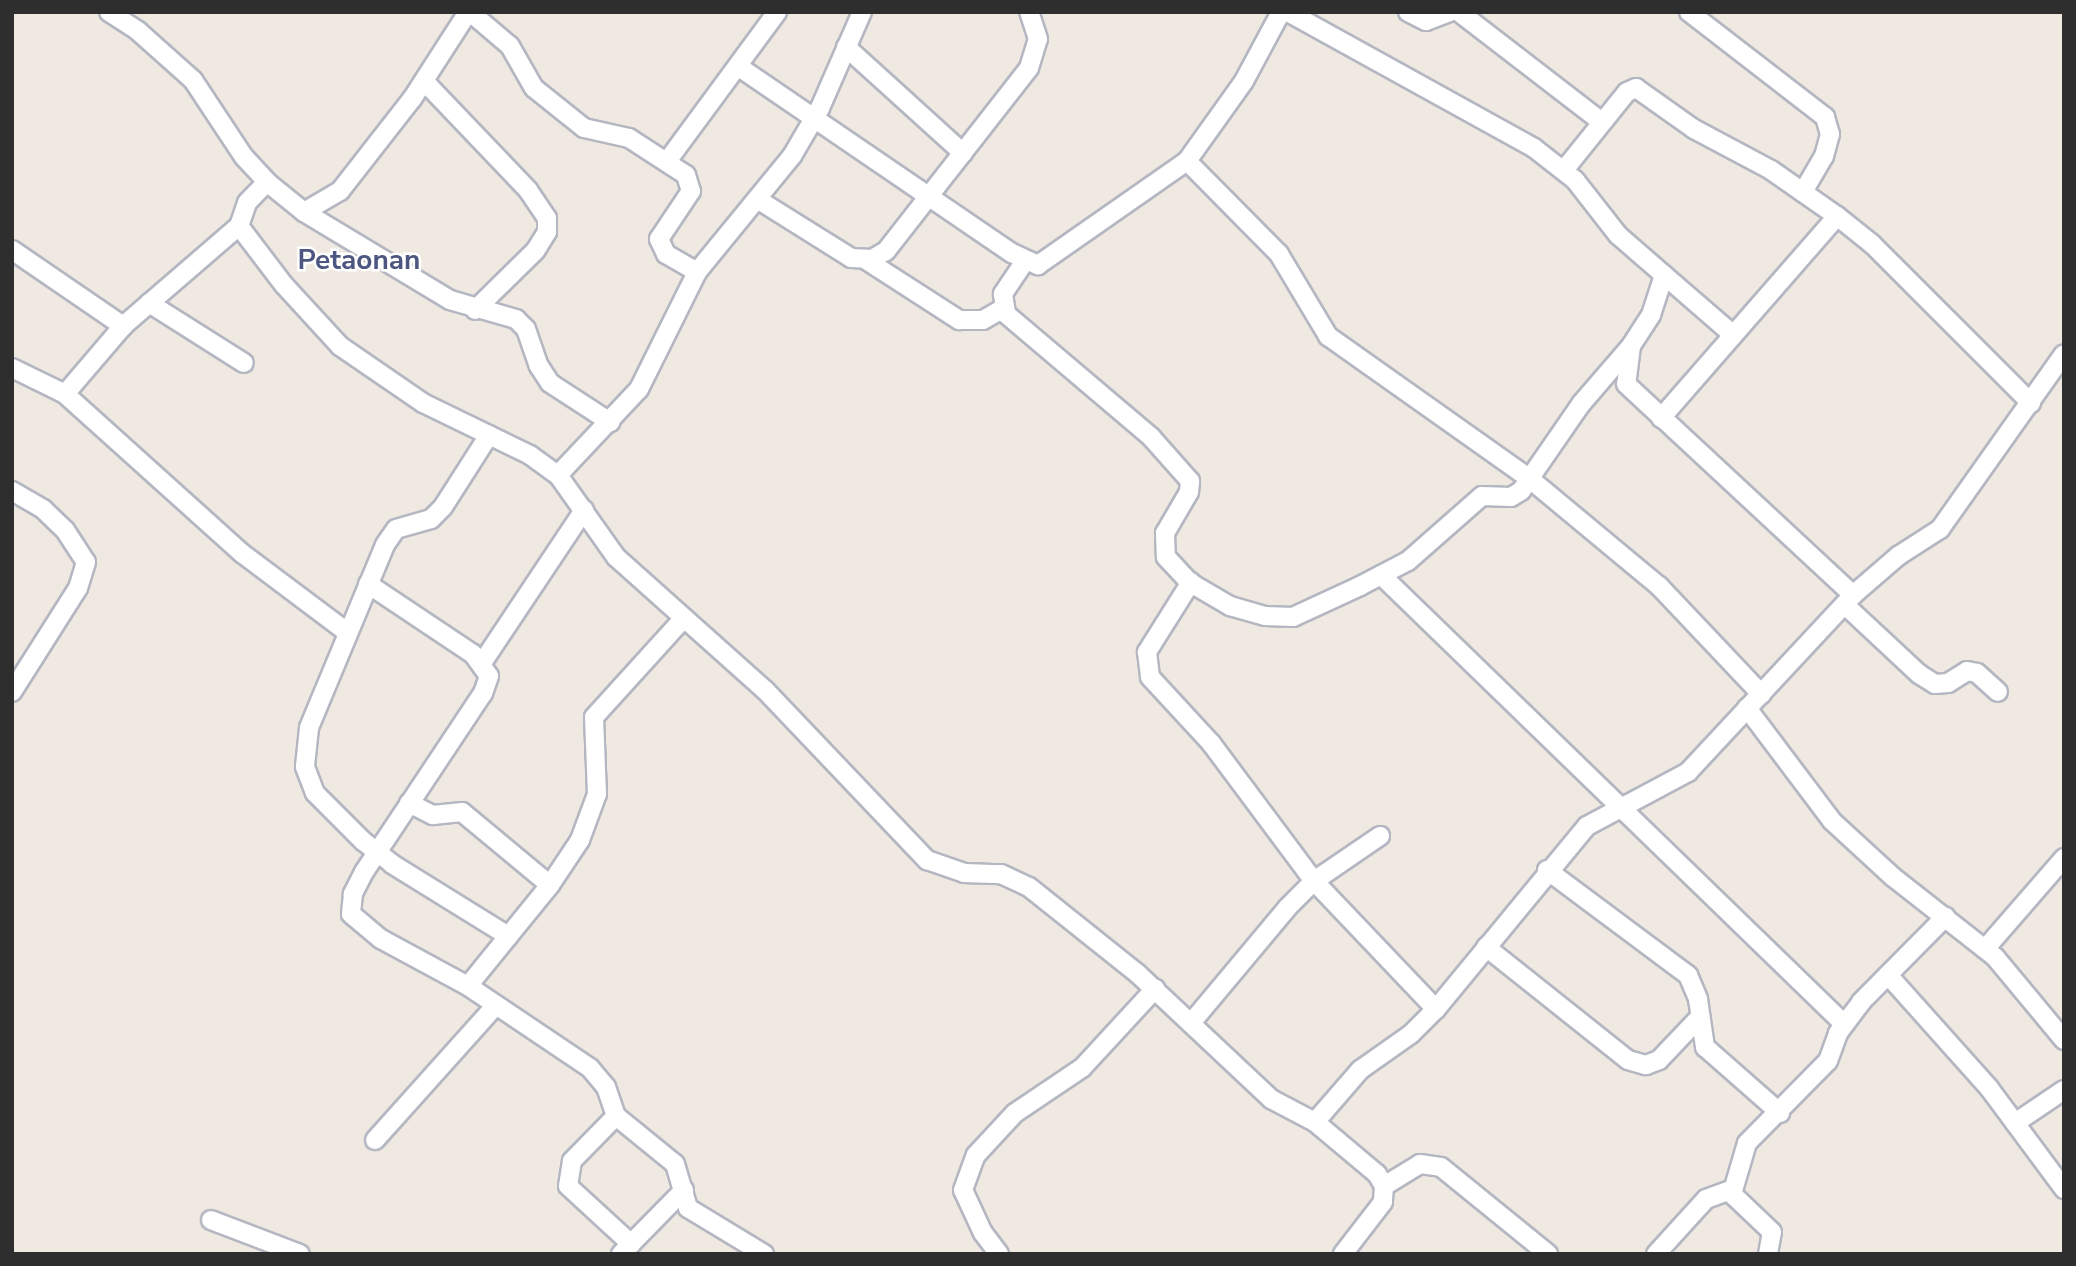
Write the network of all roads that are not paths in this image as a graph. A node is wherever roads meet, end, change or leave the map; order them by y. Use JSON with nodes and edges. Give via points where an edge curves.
{"nodes":[{"id":1,"x":109,"y":12,"type":"edge"},
{"id":2,"x":469,"y":12,"type":"edge"},
{"id":3,"x":777,"y":12,"type":"edge"},
{"id":4,"x":862,"y":12,"type":"edge"},
{"id":5,"x":1028,"y":12,"type":"edge"},
{"id":6,"x":1281,"y":12,"type":"edge"},
{"id":7,"x":1288,"y":12,"type":"edge"},
{"id":8,"x":1408,"y":12,"type":"edge"},
{"id":9,"x":1449,"y":12,"type":"edge"},
{"id":10,"x":1459,"y":12,"type":"edge"},
{"id":11,"x":1689,"y":12,"type":"edge"},
{"id":12,"x":1483,"y":21,"type":"edge"},
{"id":13,"x":846,"y":47,"type":"junction"},
{"id":14,"x":739,"y":67,"type":"junction"},
{"id":15,"x":424,"y":82,"type":"junction"},
{"id":16,"x":816,"y":116,"type":"junction"},
{"id":17,"x":1602,"y":122,"type":"junction"},
{"id":18,"x":962,"y":153,"type":"junction"},
{"id":19,"x":668,"y":160,"type":"junction"},
{"id":20,"x":1187,"y":161,"type":"junction"},
{"id":21,"x":1564,"y":170,"type":"junction"},
{"id":22,"x":267,"y":182,"type":"junction"},
{"id":23,"x":1803,"y":192,"type":"junction"},
{"id":24,"x":930,"y":195,"type":"junction"},
{"id":25,"x":757,"y":199,"type":"junction"},
{"id":26,"x":304,"y":212,"type":"junction"},
{"id":27,"x":1837,"y":216,"type":"junction"},
{"id":28,"x":239,"y":226,"type":"junction"},
{"id":29,"x":12,"y":250,"type":"edge"},
{"id":30,"x":866,"y":260,"type":"junction"},
{"id":31,"x":1025,"y":261,"type":"junction"},
{"id":32,"x":697,"y":272,"type":"junction"},
{"id":33,"x":1664,"y":275,"type":"junction"},
{"id":34,"x":149,"y":303,"type":"junction"},
{"id":35,"x":1002,"y":309,"type":"junction"},
{"id":36,"x":475,"y":310,"type":"junction"},
{"id":37,"x":123,"y":326,"type":"junction"},
{"id":38,"x":1732,"y":334,"type":"junction"},
{"id":39,"x":1631,"y":346,"type":"junction"},
{"id":40,"x":2064,"y":354,"type":"edge"},
{"id":41,"x":244,"y":363,"type":"dead end"},
{"id":42,"x":12,"y":368,"type":"edge"},
{"id":43,"x":65,"y":394,"type":"junction"},
{"id":44,"x":2031,"y":402,"type":"junction"},
{"id":45,"x":1661,"y":418,"type":"junction"},
{"id":46,"x":610,"y":422,"type":"junction"},
{"id":47,"x":489,"y":435,"type":"junction"},
{"id":48,"x":558,"y":475,"type":"junction"},
{"id":49,"x":1530,"y":479,"type":"junction"},
{"id":50,"x":12,"y":491,"type":"edge"},
{"id":51,"x":584,"y":510,"type":"junction"},
{"id":52,"x":1381,"y":575,"type":"junction"},
{"id":53,"x":1191,"y":582,"type":"junction"},
{"id":54,"x":368,"y":584,"type":"junction"},
{"id":55,"x":1849,"y":600,"type":"junction"},
{"id":56,"x":683,"y":619,"type":"junction"},
{"id":57,"x":347,"y":632,"type":"junction"},
{"id":58,"x":482,"y":663,"type":"junction"},
{"id":59,"x":12,"y":692,"type":"edge"},
{"id":60,"x":1998,"y":692,"type":"dead end"},
{"id":61,"x":1761,"y":694,"type":"junction"},
{"id":62,"x":1747,"y":708,"type":"junction"},
{"id":63,"x":409,"y":803,"type":"junction"},
{"id":64,"x":1622,"y":807,"type":"junction"},
{"id":65,"x":1380,"y":836,"type":"dead end"},
{"id":66,"x":377,"y":853,"type":"junction"},
{"id":67,"x":2064,"y":858,"type":"edge"},
{"id":68,"x":1547,"y":870,"type":"junction"},
{"id":69,"x":1314,"y":881,"type":"junction"},
{"id":70,"x":550,"y":885,"type":"junction"},
{"id":71,"x":1945,"y":917,"type":"junction"},
{"id":72,"x":508,"y":936,"type":"junction"},
{"id":73,"x":1486,"y":947,"type":"junction"},
{"id":74,"x":1985,"y":949,"type":"junction"},
{"id":75,"x":1888,"y":975,"type":"junction"},
{"id":76,"x":468,"y":986,"type":"junction"},
{"id":77,"x":1155,"y":989,"type":"junction"},
{"id":78,"x":496,"y":1005,"type":"junction"},
{"id":79,"x":1436,"y":1009,"type":"junction"},
{"id":80,"x":1699,"y":1018,"type":"junction"},
{"id":81,"x":1191,"y":1023,"type":"junction"},
{"id":82,"x":1843,"y":1023,"type":"junction"},
{"id":83,"x":2064,"y":1040,"type":"edge"},
{"id":84,"x":2064,"y":1090,"type":"edge"},
{"id":85,"x":1780,"y":1113,"type":"junction"},
{"id":86,"x":615,"y":1115,"type":"junction"},
{"id":87,"x":1315,"y":1122,"type":"junction"},
{"id":88,"x":2015,"y":1123,"type":"junction"},
{"id":89,"x":375,"y":1140,"type":"dead end"},
{"id":90,"x":1384,"y":1186,"type":"junction"},
{"id":91,"x":2064,"y":1188,"type":"edge"},
{"id":92,"x":1733,"y":1189,"type":"junction"},
{"id":93,"x":684,"y":1190,"type":"junction"},
{"id":94,"x":211,"y":1220,"type":"dead end"},
{"id":95,"x":626,"y":1249,"type":"edge"},
{"id":96,"x":300,"y":1254,"type":"edge"},
{"id":97,"x":764,"y":1254,"type":"edge"},
{"id":98,"x":999,"y":1254,"type":"edge"},
{"id":99,"x":1343,"y":1254,"type":"edge"},
{"id":100,"x":1548,"y":1254,"type":"edge"},
{"id":101,"x":1656,"y":1254,"type":"edge"},
{"id":102,"x":1768,"y":1254,"type":"edge"}],
"edges":[{"from":1,"to":22,"type":"street","via":[[193,80],[244,157]]},
{"from":2,"to":15,"type":"street"},
{"from":2,"to":19,"type":"street","via":[[510,46],[534,88],[584,128],[629,138]]},
{"from":3,"to":14,"type":"street"},
{"from":4,"to":13,"type":"street"},
{"from":5,"to":18,"type":"street","via":[[1038,39],[1029,68]]},
{"from":6,"to":20,"type":"street","via":[[1244,82]]},
{"from":7,"to":21,"type":"street","via":[[1534,148]]},
{"from":8,"to":9,"type":"street","via":[[1426,21]]},
{"from":10,"to":12,"type":"street"},
{"from":11,"to":23,"type":"street","via":[[1825,117],[1830,134],[1824,156]]},
{"from":12,"to":17,"type":"street"},
{"from":13,"to":16,"type":"street"},
{"from":13,"to":18,"type":"street"},
{"from":14,"to":16,"type":"street"},
{"from":14,"to":19,"type":"street"},
{"from":15,"to":26,"type":"street","via":[[340,191]]},
{"from":15,"to":36,"type":"street","via":[[528,190],[547,218],[547,232],[535,251]]},
{"from":16,"to":24,"type":"street"},
{"from":16,"to":25,"type":"street","via":[[792,156]]},
{"from":17,"to":21,"type":"street"},
{"from":17,"to":23,"type":"street","via":[[1627,92],[1643,91],[1694,129]]},
{"from":18,"to":24,"type":"street"},
{"from":19,"to":32,"type":"street","via":[[686,175],[691,191],[663,230],[660,247]]},
{"from":20,"to":31,"type":"street","via":[[1047,260],[1038,264]]},
{"from":20,"to":49,"type":"street","via":[[1279,254],[1328,336]]},
{"from":21,"to":33,"type":"street","via":[[1618,235]]},
{"from":22,"to":26,"type":"street"},
{"from":22,"to":28,"type":"street","via":[[247,203]]},
{"from":23,"to":27,"type":"street"},
{"from":24,"to":30,"type":"street","via":[[886,251]]},
{"from":24,"to":31,"type":"street"},
{"from":25,"to":30,"type":"street","via":[[851,258]]},
{"from":25,"to":32,"type":"street"},
{"from":26,"to":36,"type":"street","via":[[431,290]]},
{"from":27,"to":38,"type":"street"},
{"from":27,"to":44,"type":"street","via":[[1872,244]]},
{"from":28,"to":34,"type":"street"},
{"from":28,"to":47,"type":"street","via":[[284,285],[340,346],[424,402]]},
{"from":29,"to":37,"type":"street"},
{"from":30,"to":35,"type":"street","via":[[959,320],[983,320]]},
{"from":31,"to":35,"type":"street","via":[[1003,295]]},
{"from":32,"to":46,"type":"street","via":[[639,389]]},
{"from":33,"to":38,"type":"street"},
{"from":33,"to":39,"type":"street","via":[[1651,315]]},
{"from":34,"to":37,"type":"street"},
{"from":34,"to":41,"type":"street"},
{"from":35,"to":53,"type":"street","via":[[1151,438],[1187,476],[1189,492],[1164,544],[1166,557]]},
{"from":36,"to":46,"type":"street","via":[[523,324],[550,383]]},
{"from":37,"to":43,"type":"street"},
{"from":38,"to":45,"type":"street"},
{"from":39,"to":45,"type":"street","via":[[1626,384]]},
{"from":39,"to":49,"type":"street","via":[[1581,404]]},
{"from":40,"to":44,"type":"street"},
{"from":42,"to":43,"type":"street"},
{"from":43,"to":57,"type":"street","via":[[243,554]]},
{"from":44,"to":55,"type":"street","via":[[1940,529],[1898,556]]},
{"from":45,"to":55,"type":"street"},
{"from":46,"to":48,"type":"street"},
{"from":47,"to":48,"type":"street"},
{"from":47,"to":54,"type":"street","via":[[443,508],[431,519],[396,529]]},
{"from":48,"to":51,"type":"street"},
{"from":49,"to":52,"type":"street","via":[[1511,497],[1482,496],[1408,561]]},
{"from":49,"to":61,"type":"street","via":[[1659,586]]},
{"from":50,"to":59,"type":"street","via":[[50,516],[86,562],[78,588]]},
{"from":51,"to":56,"type":"street","via":[[616,557]]},
{"from":51,"to":58,"type":"street"},
{"from":52,"to":53,"type":"street","via":[[1293,617],[1265,616],[1230,606]]},
{"from":52,"to":64,"type":"street"},
{"from":53,"to":69,"type":"street","via":[[1147,652],[1150,677],[1211,743]]},
{"from":54,"to":57,"type":"street"},
{"from":54,"to":58,"type":"street"},
{"from":55,"to":60,"type":"street","via":[[1919,674],[1935,684],[1948,683],[1967,671],[1977,673]]},
{"from":55,"to":61,"type":"street"},
{"from":56,"to":70,"type":"street","via":[[594,717],[597,794],[580,840]]},
{"from":56,"to":77,"type":"street","via":[[812,736],[927,860],[964,873],[1002,874],[1029,887]]},
{"from":57,"to":66,"type":"street","via":[[309,728],[305,767],[315,793]]},
{"from":58,"to":63,"type":"street","via":[[489,676],[483,693]]},
{"from":61,"to":62,"type":"street"},
{"from":62,"to":64,"type":"street","via":[[1688,772]]},
{"from":62,"to":71,"type":"street","via":[[1832,821]]},
{"from":63,"to":66,"type":"street"},
{"from":63,"to":70,"type":"street","via":[[433,815],[462,812]]},
{"from":64,"to":68,"type":"street","via":[[1587,826]]},
{"from":64,"to":82,"type":"street"},
{"from":65,"to":69,"type":"street"},
{"from":66,"to":72,"type":"street"},
{"from":66,"to":76,"type":"street","via":[[353,894],[351,914],[381,939]]},
{"from":67,"to":74,"type":"street"},
{"from":68,"to":73,"type":"street"},
{"from":68,"to":80,"type":"street","via":[[1688,975]]},
{"from":69,"to":79,"type":"street"},
{"from":69,"to":81,"type":"street"},
{"from":70,"to":72,"type":"street"},
{"from":71,"to":74,"type":"street"},
{"from":71,"to":75,"type":"street"},
{"from":72,"to":76,"type":"street"},
{"from":73,"to":79,"type":"street"},
{"from":73,"to":80,"type":"street","via":[[1628,1060],[1646,1065],[1659,1060]]},
{"from":74,"to":83,"type":"street"},
{"from":75,"to":82,"type":"street"},
{"from":75,"to":88,"type":"street"},
{"from":76,"to":78,"type":"street"},
{"from":77,"to":81,"type":"street"},
{"from":77,"to":98,"type":"street","via":[[1082,1068],[1015,1113],[976,1155],[963,1190],[983,1233]]},
{"from":78,"to":86,"type":"street","via":[[590,1069],[606,1087]]},
{"from":78,"to":89,"type":"street"},
{"from":79,"to":87,"type":"street","via":[[1411,1034],[1360,1070]]},
{"from":80,"to":85,"type":"street","via":[[1705,1047]]},
{"from":81,"to":87,"type":"street","via":[[1271,1100]]},
{"from":82,"to":85,"type":"street","via":[[1828,1061]]},
{"from":84,"to":88,"type":"street"},
{"from":85,"to":92,"type":"street","via":[[1747,1143]]},
{"from":86,"to":93,"type":"street","via":[[675,1164]]},
{"from":86,"to":95,"type":"street","via":[[572,1161],[568,1186]]},
{"from":87,"to":90,"type":"street","via":[[1377,1174]]},
{"from":88,"to":91,"type":"street"},
{"from":90,"to":99,"type":"street","via":[[1383,1202]]},
{"from":90,"to":100,"type":"street","via":[[1420,1164],[1441,1167]]},
{"from":92,"to":101,"type":"street","via":[[1706,1199]]},
{"from":92,"to":102,"type":"street","via":[[1734,1200],[1772,1232]]},
{"from":93,"to":95,"type":"street"},
{"from":93,"to":97,"type":"street","via":[[688,1208]]},
{"from":94,"to":96,"type":"street"}]}
